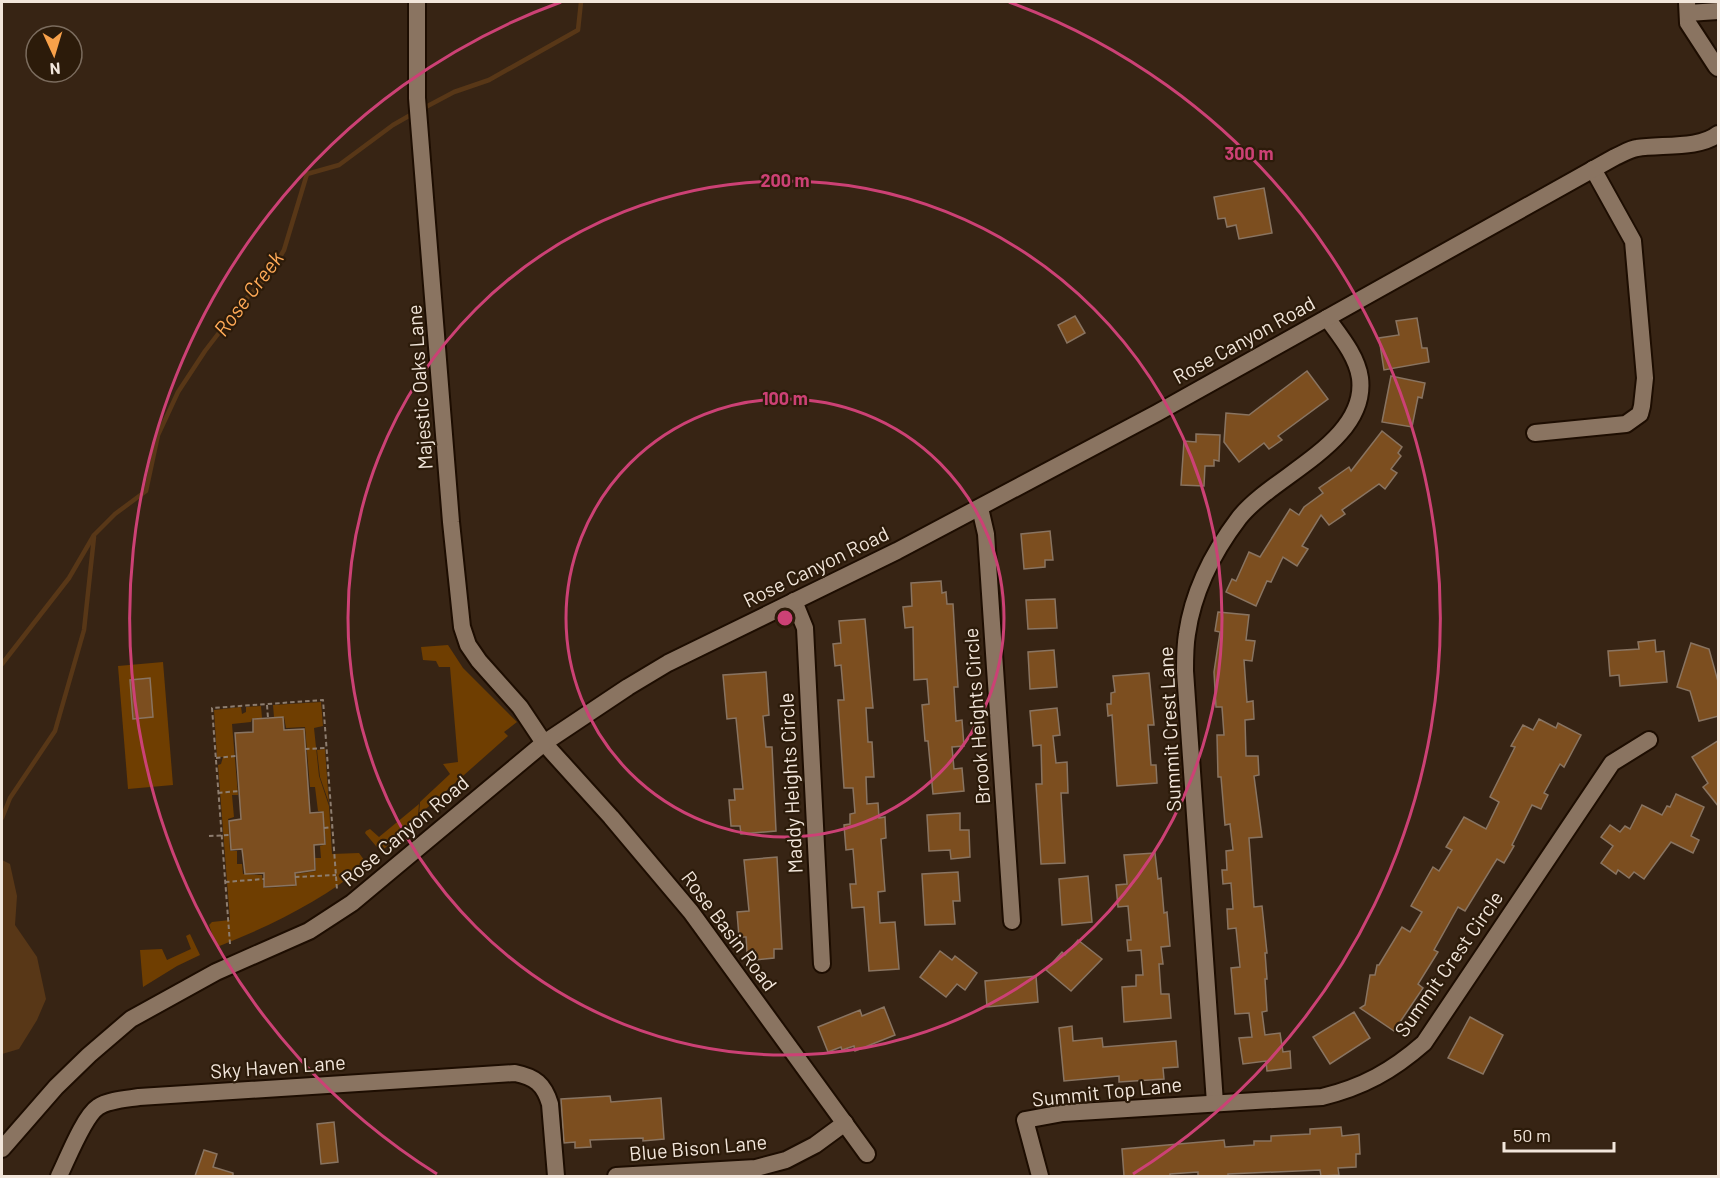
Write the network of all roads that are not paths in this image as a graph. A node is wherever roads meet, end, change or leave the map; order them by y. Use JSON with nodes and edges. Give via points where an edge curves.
{"nodes":[{"id":1,"x":417,"y":2,"type":"edge"},
{"id":2,"x":1687,"y":7,"type":"edge"},
{"id":3,"x":1719,"y":11,"type":"edge"},
{"id":4,"x":1719,"y":68,"type":"edge"},
{"id":5,"x":1719,"y":134,"type":"edge"},
{"id":6,"x":1593,"y":169,"type":"junction"},
{"id":7,"x":1327,"y":318,"type":"junction"},
{"id":8,"x":1535,"y":433,"type":"dead end"},
{"id":9,"x":980,"y":508,"type":"junction"},
{"id":10,"x":794,"y":602,"type":"junction"},
{"id":11,"x":1649,"y":740,"type":"dead end"},
{"id":12,"x":544,"y":743,"type":"junction"},
{"id":13,"x":1011,"y":921,"type":"dead end"},
{"id":14,"x":822,"y":964,"type":"dead end"},
{"id":15,"x":1215,"y":1103,"type":"junction"},
{"id":16,"x":845,"y":1123,"type":"junction"},
{"id":17,"x":2,"y":1149,"type":"edge"},
{"id":18,"x":867,"y":1154,"type":"dead end"},
{"id":19,"x":59,"y":1176,"type":"edge"},
{"id":20,"x":556,"y":1176,"type":"edge"},
{"id":21,"x":616,"y":1176,"type":"edge"},
{"id":22,"x":1040,"y":1176,"type":"edge"}],
"edges":[{"from":1,"to":12,"type":"street","name":"Majestic Oaks Lane","via":[[417,98],[462,627],[479,661],[520,707]]},
{"from":2,"to":3,"type":"street"},
{"from":2,"to":4,"type":"street","via":[[1689,23]]},
{"from":5,"to":6,"type":"street","name":"Rose Canyon Road","via":[[1712,140],[1635,148]]},
{"from":6,"to":7,"type":"street","name":"Rose Canyon Road"},
{"from":6,"to":8,"type":"street","via":[[1635,250],[1645,378],[1642,406],[1640,414],[1626,424]]},
{"from":7,"to":9,"type":"street","name":"Rose Canyon Road"},
{"from":7,"to":15,"type":"street","name":"Summit Crest Lane","via":[[1352,354],[1360,378],[1359,401],[1350,421],[1333,441],[1268,490],[1240,517],[1212,559],[1194,603],[1187,634],[1185,671]]},
{"from":9,"to":10,"type":"street","name":"Rose Canyon Road"},
{"from":9,"to":13,"type":"street","name":"Brook Heights Circle","via":[[986,534]]},
{"from":10,"to":12,"type":"street","name":"Rose Canyon Road","via":[[668,663]]},
{"from":10,"to":14,"type":"street","name":"Maddy Heights Circle","via":[[805,628]]},
{"from":11,"to":15,"type":"street","name":"Summit Crest Circle","via":[[1612,763],[1424,1043],[1404,1060],[1372,1081],[1333,1094]]},
{"from":12,"to":16,"type":"street","name":"Rose Basin Road","via":[[691,912]]},
{"from":12,"to":17,"type":"street","name":"Rose Canyon Road","via":[[352,903],[309,931],[216,972],[131,1019],[56,1087]]},
{"from":15,"to":22,"type":"street","name":"Summit Top Lane","via":[[1063,1113],[1025,1120]]},
{"from":16,"to":18,"type":"street","name":"Rose Basin Road"},
{"from":16,"to":21,"type":"street","name":"Blue Bison Lane","via":[[786,1160],[756,1168]]},
{"from":19,"to":20,"type":"street","name":"Sky Haven Lane","via":[[88,1117],[98,1106],[114,1101],[501,1073],[528,1076],[547,1093]]}]}
